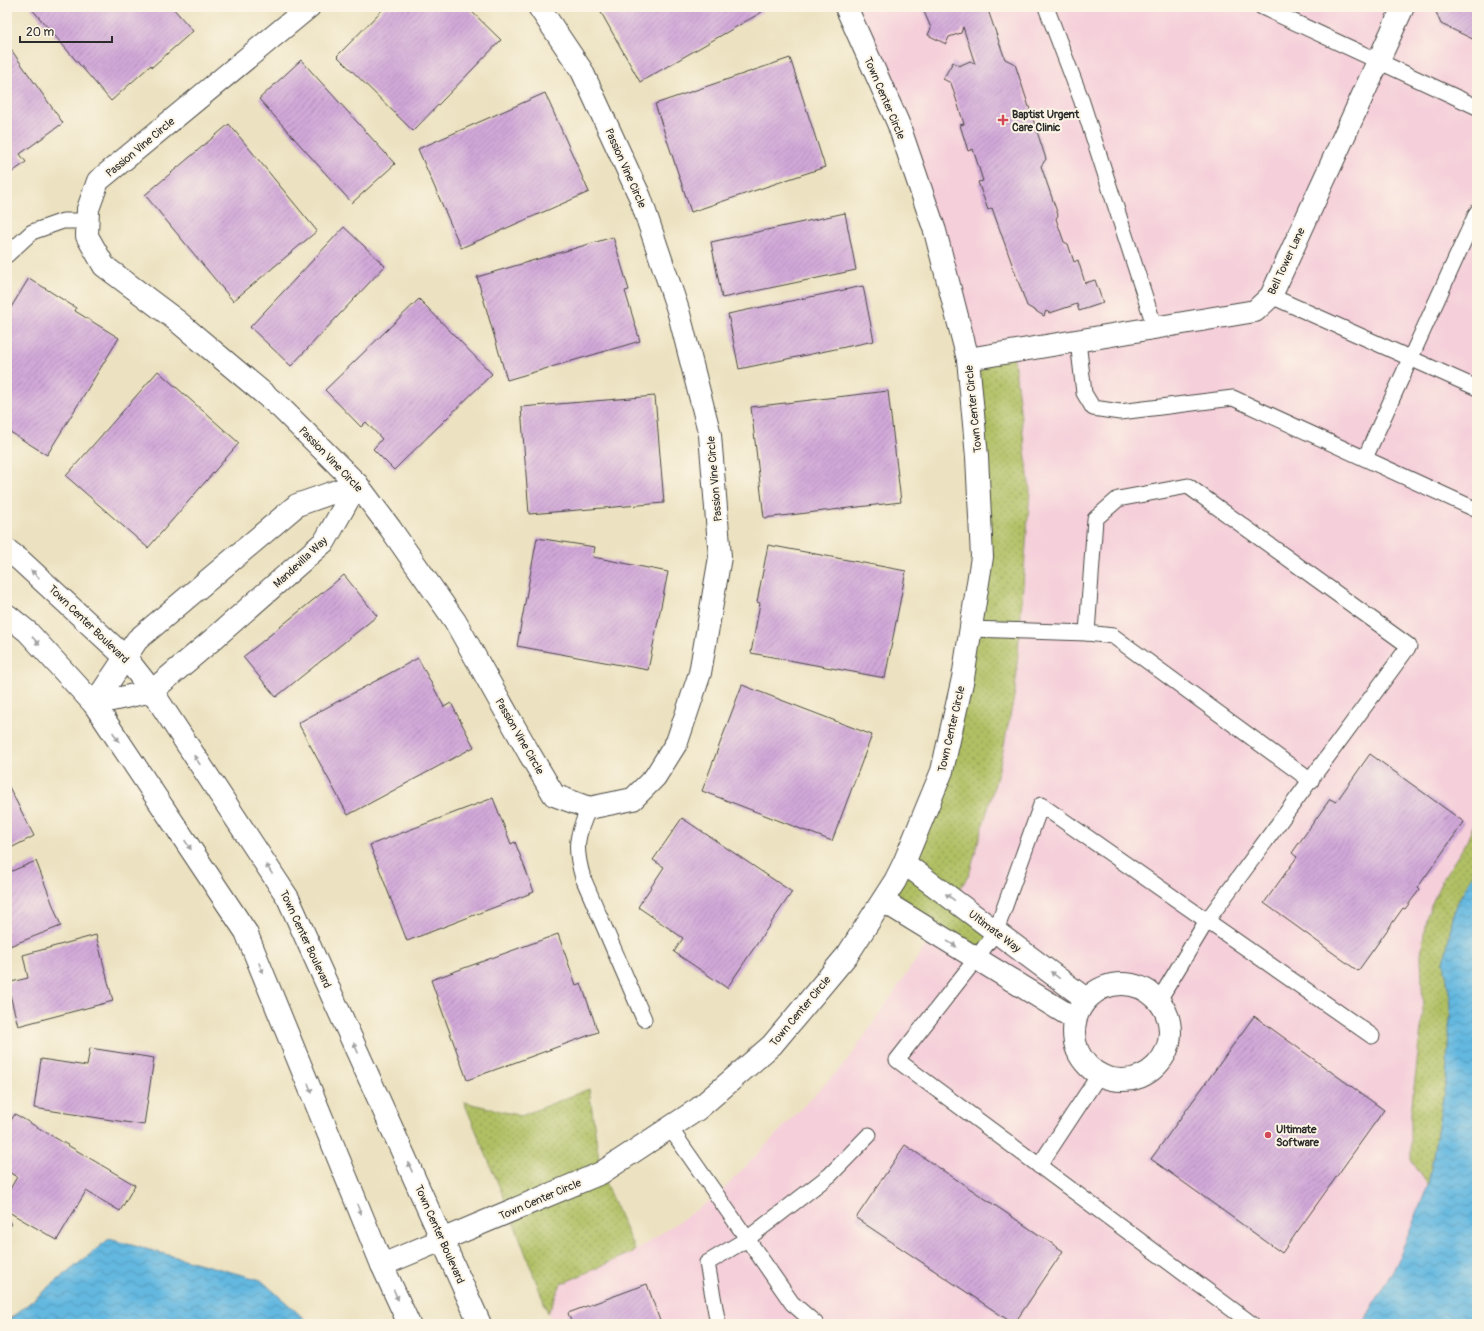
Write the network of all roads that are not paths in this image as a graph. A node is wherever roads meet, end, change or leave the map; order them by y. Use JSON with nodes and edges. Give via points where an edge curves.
{"nodes":[{"id":1,"x":309,"y":7,"type":"edge"},
{"id":2,"x":539,"y":7,"type":"edge"},
{"id":3,"x":846,"y":7,"type":"edge"},
{"id":4,"x":1046,"y":7,"type":"edge"},
{"id":5,"x":1262,"y":7,"type":"edge"},
{"id":6,"x":1403,"y":7,"type":"edge"},
{"id":7,"x":1378,"y":60,"type":"junction"},
{"id":8,"x":1477,"y":107,"type":"edge"},
{"id":9,"x":1477,"y":212,"type":"edge"},
{"id":10,"x":88,"y":221,"type":"junction"},
{"id":11,"x":7,"y":255,"type":"edge"},
{"id":12,"x":1271,"y":296,"type":"junction"},
{"id":13,"x":1155,"y":328,"type":"junction"},
{"id":14,"x":1078,"y":341,"type":"junction"},
{"id":15,"x":1410,"y":358,"type":"junction"},
{"id":16,"x":968,"y":359,"type":"junction"},
{"id":17,"x":1477,"y":388,"type":"edge"},
{"id":18,"x":1365,"y":458,"type":"junction"},
{"id":19,"x":357,"y":484,"type":"junction"},
{"id":20,"x":1477,"y":510,"type":"edge"},
{"id":21,"x":7,"y":550,"type":"edge"},
{"id":22,"x":7,"y":615,"type":"edge"},
{"id":23,"x":971,"y":629,"type":"junction"},
{"id":24,"x":1087,"y":633,"type":"junction"},
{"id":25,"x":126,"y":658,"type":"junction"},
{"id":26,"x":152,"y":691,"type":"junction"},
{"id":27,"x":94,"y":704,"type":"junction"},
{"id":28,"x":1311,"y":781,"type":"junction"},
{"id":29,"x":588,"y":808,"type":"junction"},
{"id":30,"x":904,"y":863,"type":"junction"},
{"id":31,"x":883,"y":901,"type":"junction"},
{"id":32,"x":1206,"y":922,"type":"junction"},
{"id":33,"x":996,"y":931,"type":"junction"},
{"id":34,"x":976,"y":959,"type":"junction"},
{"id":35,"x":1086,"y":999,"type":"junction"},
{"id":36,"x":1159,"y":1000,"type":"junction"},
{"id":37,"x":644,"y":1019,"type":"dead end"},
{"id":38,"x":1075,"y":1019,"type":"junction"},
{"id":39,"x":1372,"y":1036,"type":"dead end"},
{"id":40,"x":1099,"y":1075,"type":"junction"},
{"id":41,"x":670,"y":1128,"type":"junction"},
{"id":42,"x":869,"y":1135,"type":"dead end"},
{"id":43,"x":1039,"y":1166,"type":"junction"},
{"id":44,"x":747,"y":1239,"type":"junction"},
{"id":45,"x":443,"y":1240,"type":"junction"},
{"id":46,"x":382,"y":1265,"type":"junction"},
{"id":47,"x":409,"y":1324,"type":"edge"},
{"id":48,"x":480,"y":1324,"type":"edge"},
{"id":49,"x":718,"y":1324,"type":"edge"},
{"id":50,"x":816,"y":1324,"type":"edge"},
{"id":51,"x":1252,"y":1324,"type":"edge"}],
"edges":[{"from":1,"to":10,"type":"street","name":"Passion Vine Circle","via":[[98,181],[88,209]]},
{"from":2,"to":29,"type":"street","name":"Passion Vine Circle","via":[[582,71],[643,204],[678,310],[710,435],[720,557],[700,673],[676,742],[655,777],[633,799]]},
{"from":3,"to":16,"type":"street","name":"Town Center Circle","via":[[898,123],[935,231]]},
{"from":4,"to":13,"type":"lane","via":[[1081,99]]},
{"from":5,"to":7,"type":"lane"},
{"from":6,"to":7,"type":"street","name":"Bell Tower Lane"},
{"from":7,"to":8,"type":"lane"},
{"from":7,"to":12,"type":"street","name":"Bell Tower Lane"},
{"from":9,"to":15,"type":"lane"},
{"from":10,"to":11,"type":"lane","via":[[63,221],[32,232]]},
{"from":10,"to":19,"type":"street","name":"Passion Vine Circle","via":[[87,236],[104,266],[176,320],[281,408]]},
{"from":12,"to":13,"type":"street","name":"Bell Tower Lane","via":[[1255,311]]},
{"from":12,"to":15,"type":"lane"},
{"from":13,"to":14,"type":"street","name":"Bell Tower Lane"},
{"from":14,"to":16,"type":"street","name":"Bell Tower Lane"},
{"from":14,"to":18,"type":"lane","via":[[1084,393],[1093,408],[1120,412],[1233,398]]},
{"from":15,"to":17,"type":"lane"},
{"from":15,"to":18,"type":"lane"},
{"from":16,"to":23,"type":"street","name":"Town Center Circle","via":[[982,557]]},
{"from":18,"to":20,"type":"lane"},
{"from":19,"to":25,"type":"street","via":[[297,505],[137,640]]},
{"from":19,"to":26,"type":"street","name":"Mandevilla Way","via":[[325,541]]},
{"from":19,"to":29,"type":"street","name":"Passion Vine Circle","via":[[456,621],[554,795]]},
{"from":25,"to":21,"type":"street","name":"Town Center Boulevard","one_way":true},
{"from":22,"to":27,"type":"street","one_way":true,"via":[[28,632]]},
{"from":23,"to":24,"type":"lane"},
{"from":23,"to":30,"type":"street","name":"Town Center Circle","via":[[942,771]]},
{"from":24,"to":28,"type":"lane","via":[[1113,636]]},
{"from":24,"to":28,"type":"lane","via":[[1095,519],[1118,499],[1188,486],[1409,646]]},
{"from":25,"to":26,"type":"street","name":"Town Center Boulevard"},
{"from":25,"to":27,"type":"street"},
{"from":26,"to":27,"type":"street","name":"Mandevilla Way"},
{"from":45,"to":26,"type":"street","name":"Town Center Boulevard","one_way":true,"via":[[288,898]]},
{"from":27,"to":46,"type":"street","one_way":true,"via":[[246,932]]},
{"from":28,"to":32,"type":"lane"},
{"from":29,"to":37,"type":"lane","via":[[577,842],[577,859]]},
{"from":30,"to":31,"type":"street","name":"Town Center Circle"},
{"from":33,"to":30,"type":"street","name":"Ultimate Way","one_way":true},
{"from":31,"to":34,"type":"street","one_way":true},
{"from":31,"to":41,"type":"street","name":"Town Center Circle","via":[[848,954],[772,1045],[698,1109]]},
{"from":32,"to":33,"type":"lane","via":[[1041,805]]},
{"from":32,"to":36,"type":"lane"},
{"from":32,"to":39,"type":"lane"},
{"from":33,"to":34,"type":"lane"},
{"from":35,"to":33,"type":"street","name":"Ultimate Way","one_way":true},
{"from":34,"to":38,"type":"street"},
{"from":34,"to":43,"type":"lane","via":[[897,1060]]},
{"from":35,"to":36,"type":"street","via":[[1099,989],[1114,983],[1136,985],[1146,989]]},
{"from":35,"to":38,"type":"street"},
{"from":36,"to":40,"type":"street","via":[[1167,1014],[1171,1031],[1168,1048],[1160,1062],[1147,1074],[1132,1080],[1115,1080]]},
{"from":38,"to":40,"type":"street","via":[[1073,1035],[1077,1051],[1086,1065]]},
{"from":40,"to":43,"type":"lane"},
{"from":41,"to":44,"type":"lane"},
{"from":41,"to":45,"type":"street","name":"Town Center Circle","via":[[601,1173]]},
{"from":42,"to":44,"type":"lane","via":[[830,1175]]},
{"from":43,"to":51,"type":"lane"},
{"from":44,"to":49,"type":"lane","via":[[707,1263]]},
{"from":44,"to":50,"type":"lane","via":[[792,1303]]},
{"from":45,"to":46,"type":"street","name":"Town Center Circle"},
{"from":45,"to":48,"type":"street","name":"Town Center Boulevard"},
{"from":46,"to":47,"type":"street","one_way":true}]}
